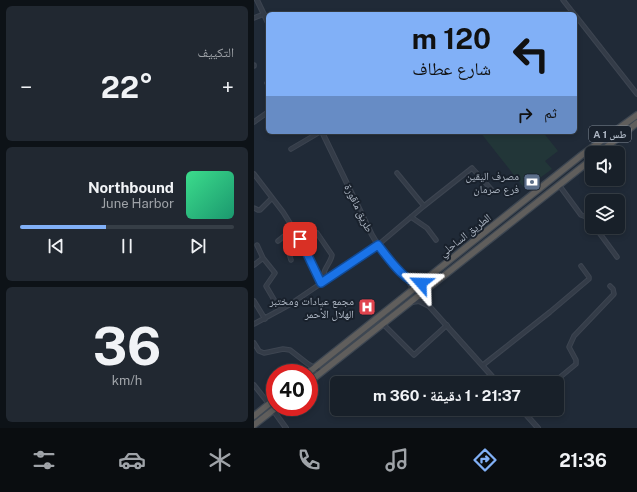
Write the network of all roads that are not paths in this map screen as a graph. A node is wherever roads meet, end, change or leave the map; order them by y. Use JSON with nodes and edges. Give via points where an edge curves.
{"nodes":[{"id":1,"x":257,"y":0,"type":"edge"},
{"id":2,"x":563,"y":0,"type":"edge"},
{"id":3,"x":572,"y":12,"type":"edge"},
{"id":4,"x":264,"y":14,"type":"junction"},
{"id":5,"x":254,"y":18,"type":"edge"},
{"id":6,"x":266,"y":18,"type":"edge"},
{"id":7,"x":577,"y":19,"type":"edge"},
{"id":8,"x":637,"y":94,"type":"edge"},
{"id":9,"x":266,"y":113,"type":"edge"},
{"id":10,"x":637,"y":115,"type":"edge"},
{"id":11,"x":254,"y":122,"type":"edge"},
{"id":12,"x":637,"y":123,"type":"edge"},
{"id":13,"x":317,"y":134,"type":"edge"},
{"id":14,"x":322,"y":134,"type":"edge"},
{"id":15,"x":608,"y":146,"type":"edge"},
{"id":16,"x":291,"y":149,"type":"dead end"},
{"id":17,"x":583,"y":154,"type":"joint"},
{"id":18,"x":585,"y":165,"type":"edge"},
{"id":19,"x":397,"y":173,"type":"dead end"},
{"id":20,"x":254,"y":174,"type":"edge"},
{"id":21,"x":559,"y":185,"type":"junction"},
{"id":22,"x":492,"y":190,"type":"dead end"},
{"id":23,"x":272,"y":198,"type":"junction"},
{"id":24,"x":424,"y":206,"type":"junction"},
{"id":25,"x":254,"y":208,"type":"edge"},
{"id":26,"x":585,"y":216,"type":"edge"},
{"id":27,"x":411,"y":217,"type":"junction"},
{"id":28,"x":293,"y":229,"type":"junction"},
{"id":29,"x":317,"y":233,"type":"dead end"},
{"id":30,"x":600,"y":234,"type":"edge"},
{"id":31,"x":436,"y":240,"type":"dead end"},
{"id":32,"x":278,"y":241,"type":"dead end"},
{"id":33,"x":303,"y":244,"type":"junction"},
{"id":34,"x":257,"y":245,"type":"dead end"},
{"id":35,"x":378,"y":245,"type":"junction"},
{"id":36,"x":617,"y":257,"type":"dead end"},
{"id":37,"x":263,"y":258,"type":"junction"},
{"id":38,"x":291,"y":260,"type":"dead end"},
{"id":39,"x":254,"y":265,"type":"edge"},
{"id":40,"x":581,"y":266,"type":"dead end"},
{"id":41,"x":406,"y":277,"type":"junction"},
{"id":42,"x":327,"y":279,"type":"junction"},
{"id":43,"x":321,"y":283,"type":"junction"},
{"id":44,"x":421,"y":283,"type":"junction"},
{"id":45,"x":610,"y":286,"type":"dead end"},
{"id":46,"x":430,"y":287,"type":"junction"},
{"id":47,"x":411,"y":290,"type":"junction"},
{"id":48,"x":254,"y":302,"type":"edge"},
{"id":49,"x":412,"y":302,"type":"junction"},
{"id":50,"x":430,"y":306,"type":"junction"},
{"id":51,"x":280,"y":310,"type":"junction"},
{"id":52,"x":265,"y":319,"type":"junction"},
{"id":53,"x":254,"y":324,"type":"edge"},
{"id":54,"x":383,"y":324,"type":"junction"},
{"id":55,"x":447,"y":325,"type":"junction"},
{"id":56,"x":254,"y":343,"type":"edge"},
{"id":57,"x":308,"y":364,"type":"edge"},
{"id":58,"x":318,"y":365,"type":"edge"},
{"id":59,"x":483,"y":365,"type":"junction"},
{"id":60,"x":318,"y":369,"type":"edge"},
{"id":61,"x":322,"y":372,"type":"junction"},
{"id":62,"x":318,"y":375,"type":"edge"},
{"id":63,"x":492,"y":376,"type":"edge"},
{"id":64,"x":561,"y":376,"type":"edge"},
{"id":65,"x":254,"y":385,"type":"edge"},
{"id":66,"x":266,"y":400,"type":"edge"},
{"id":67,"x":266,"y":406,"type":"edge"},
{"id":68,"x":254,"y":416,"type":"edge"},
{"id":69,"x":266,"y":416,"type":"edge"},
{"id":70,"x":279,"y":416,"type":"edge"},
{"id":71,"x":529,"y":416,"type":"edge"},
{"id":72,"x":254,"y":425,"type":"edge"},
{"id":73,"x":285,"y":428,"type":"edge"},
{"id":74,"x":538,"y":428,"type":"edge"}],
"edges":[{"from":1,"to":4,"type":"street"},
{"from":2,"to":3,"type":"street"},
{"from":4,"to":5,"type":"street"},
{"from":4,"to":6,"type":"street"},
{"from":7,"to":8,"type":"street"},
{"from":9,"to":11,"type":"street"},
{"from":10,"to":17,"type":"highway","name":"الطريق الساحلي","number":"A 1 طس"},
{"from":12,"to":15,"type":"highway","number":"A 1 طس"},
{"from":13,"to":16,"type":"street"},
{"from":14,"to":35,"type":"street","name":"طريق ماقورة"},
{"from":17,"to":44,"type":"highway","name":"الطريق الساحلي","number":"A 1 طس"},
{"from":18,"to":21,"type":"highway","name":"الطريق الساحلي"},
{"from":19,"to":24,"type":"street"},
{"from":20,"to":23,"type":"street"},
{"from":21,"to":26,"type":"street","via":[[581,215]]},
{"from":21,"to":46,"type":"highway","name":"الطريق الساحلي"},
{"from":22,"to":24,"type":"street","via":[[472,168]]},
{"from":23,"to":25,"type":"street","via":[[260,210]]},
{"from":23,"to":28,"type":"street"},
{"from":24,"to":27,"type":"street"},
{"from":27,"to":31,"type":"street","via":[[427,228]]},
{"from":27,"to":35,"type":"street"},
{"from":28,"to":32,"type":"street"},
{"from":28,"to":33,"type":"street"},
{"from":29,"to":42,"type":"street","via":[[332,255],[325,268]]},
{"from":30,"to":36,"type":"street"},
{"from":33,"to":38,"type":"street","via":[[289,253]]},
{"from":33,"to":43,"type":"street"},
{"from":34,"to":37,"type":"street"},
{"from":35,"to":41,"type":"street","name":"طريق ماقورة"},
{"from":35,"to":42,"type":"street"},
{"from":37,"to":39,"type":"street"},
{"from":37,"to":51,"type":"street","via":[[275,273],[266,286]]},
{"from":40,"to":59,"type":"street","via":[[590,278]]},
{"from":41,"to":44,"type":"street","name":"طريق ماقورة","via":[[414,283]]},
{"from":41,"to":47,"type":"street","name":"طريق ماقورة"},
{"from":42,"to":43,"type":"street"},
{"from":43,"to":51,"type":"street"},
{"from":44,"to":47,"type":"highway","name":"الطريق الساحلي","number":"A 1 طس"},
{"from":45,"to":64,"type":"street","via":[[614,294],[574,336],[569,347],[576,364]]},
{"from":46,"to":49,"type":"highway","name":"الطريق الساحلي"},
{"from":46,"to":50,"type":"street","via":[[426,295]]},
{"from":47,"to":58,"type":"highway","name":"الطريق الساحلي","number":"A 1 طس"},
{"from":48,"to":52,"type":"street"},
{"from":49,"to":50,"type":"street"},
{"from":49,"to":54,"type":"highway","name":"الطريق الساحلي"},
{"from":50,"to":55,"type":"street"},
{"from":51,"to":52,"type":"street"},
{"from":52,"to":53,"type":"street"},
{"from":54,"to":55,"type":"street","via":[[414,355]]},
{"from":54,"to":61,"type":"highway","name":"الطريق الساحلي"},
{"from":55,"to":59,"type":"street"},
{"from":56,"to":57,"type":"street","via":[[261,352],[290,350]]},
{"from":59,"to":63,"type":"street"},
{"from":60,"to":61,"type":"street"},
{"from":61,"to":62,"type":"highway","name":"الطريق الساحلي"},
{"from":65,"to":66,"type":"street"},
{"from":67,"to":68,"type":"highway"},
{"from":69,"to":72,"type":"highway"},
{"from":70,"to":73,"type":"street"},
{"from":71,"to":74,"type":"street"}]}
